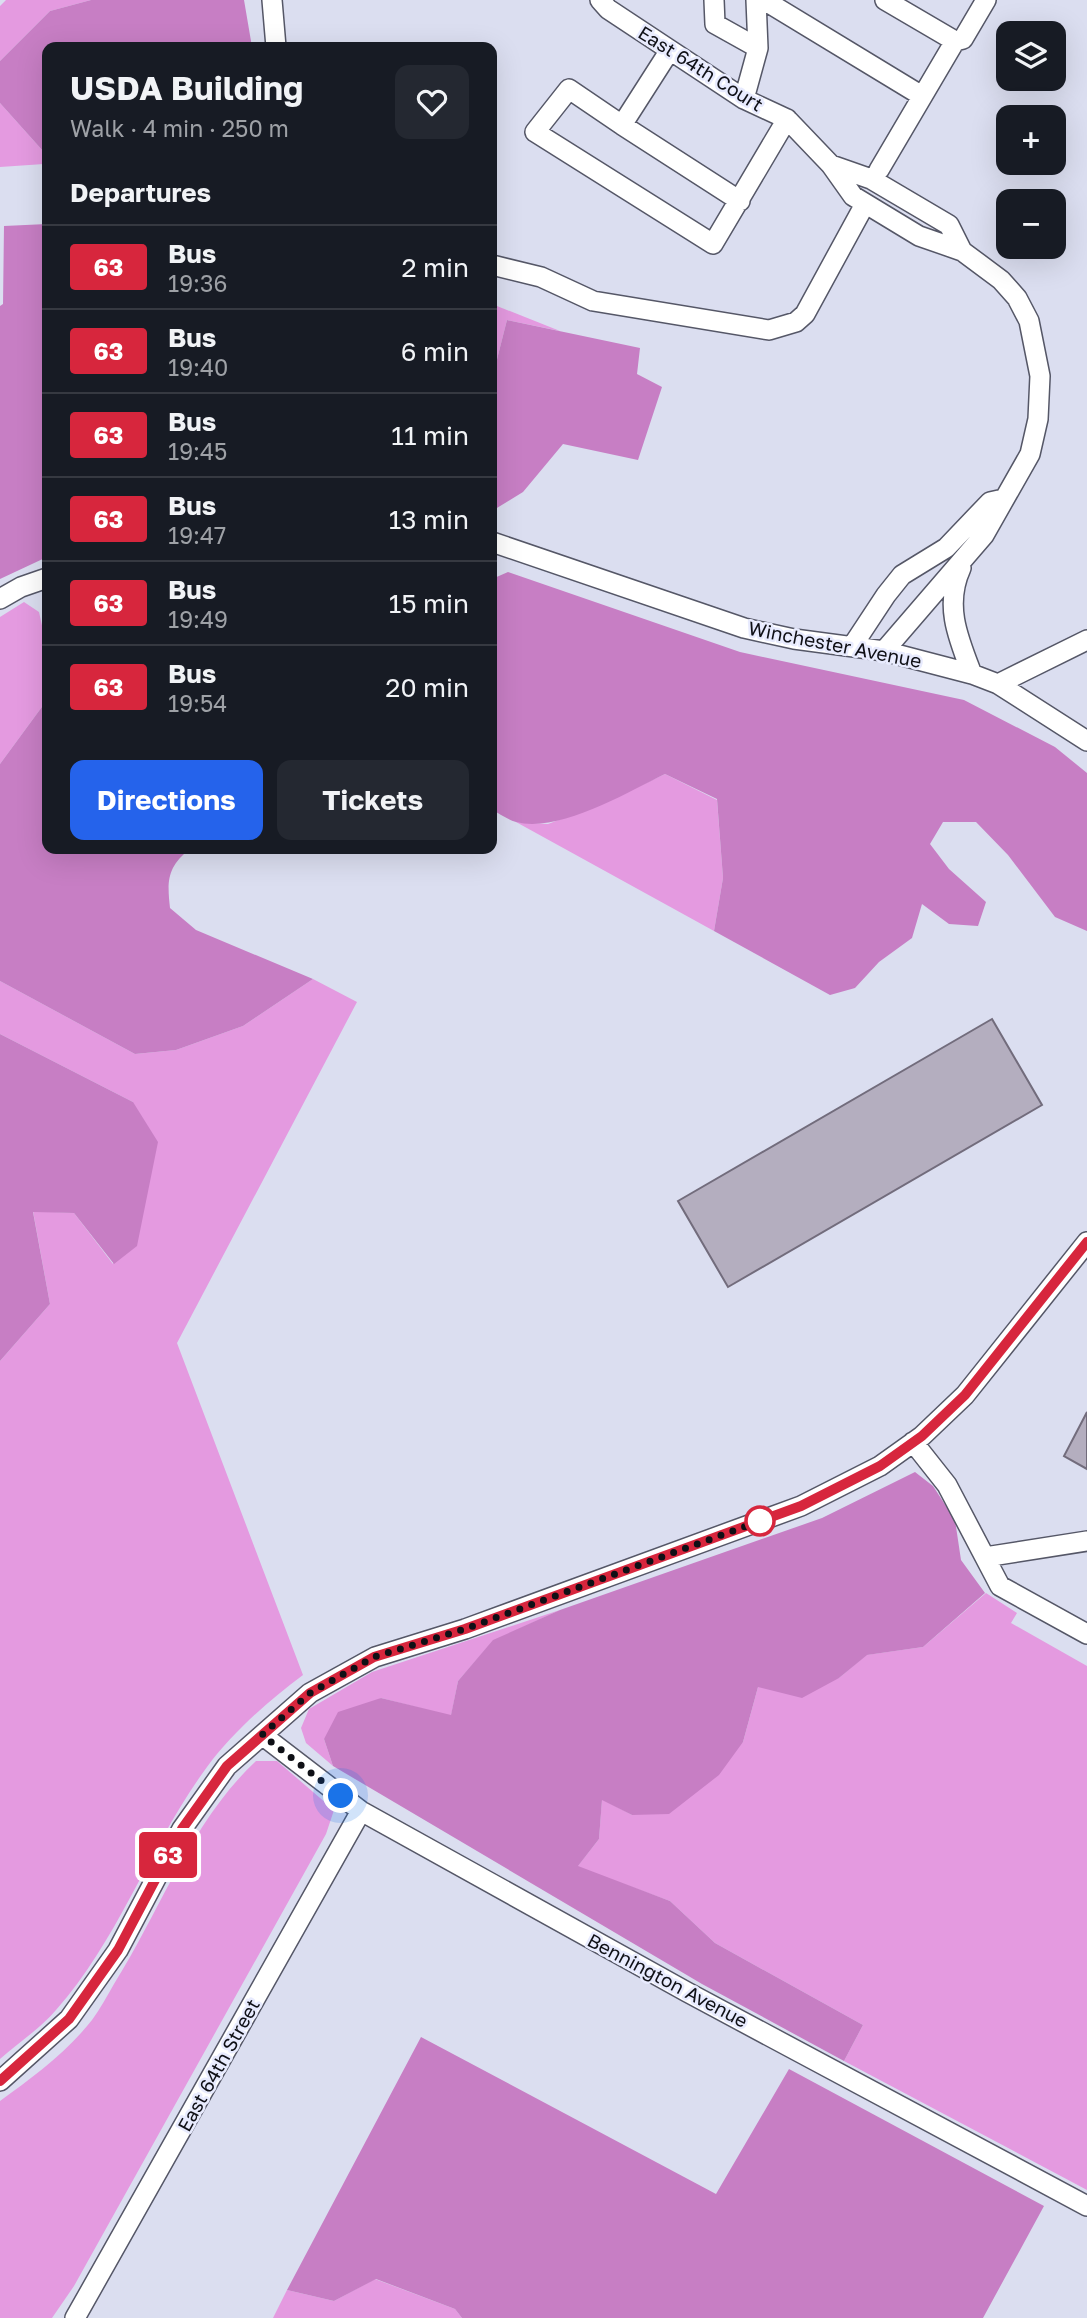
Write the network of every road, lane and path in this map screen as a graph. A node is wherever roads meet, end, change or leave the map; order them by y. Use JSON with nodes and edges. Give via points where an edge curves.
{"nodes":[{"id":1,"x":272,"y":0,"type":"edge"},
{"id":2,"x":600,"y":0,"type":"edge"},
{"id":3,"x":714,"y":0,"type":"edge"},
{"id":4,"x":756,"y":0,"type":"edge"},
{"id":5,"x":764,"y":0,"type":"edge"},
{"id":6,"x":885,"y":0,"type":"edge"},
{"id":7,"x":986,"y":0,"type":"edge"},
{"id":8,"x":955,"y":41,"type":"junction"},
{"id":9,"x":276,"y":42,"type":"edge"},
{"id":10,"x":758,"y":48,"type":"junction"},
{"id":11,"x":670,"y":50,"type":"junction"},
{"id":12,"x":922,"y":96,"type":"junction"},
{"id":13,"x":744,"y":99,"type":"junction"},
{"id":14,"x":787,"y":118,"type":"junction"},
{"id":15,"x":622,"y":125,"type":"junction"},
{"id":16,"x":831,"y":165,"type":"junction"},
{"id":17,"x":878,"y":170,"type":"junction"},
{"id":18,"x":740,"y":201,"type":"junction"},
{"id":19,"x":865,"y":204,"type":"junction"},
{"id":20,"x":949,"y":225,"type":"junction"},
{"id":21,"x":962,"y":251,"type":"junction"},
{"id":22,"x":497,"y":266,"type":"edge"},
{"id":23,"x":1003,"y":499,"type":"junction"},
{"id":24,"x":497,"y":544,"type":"edge"},
{"id":25,"x":972,"y":549,"type":"junction"},
{"id":26,"x":42,"y":580,"type":"edge"},
{"id":27,"x":0,"y":599,"type":"edge"},
{"id":28,"x":1087,"y":640,"type":"edge"},
{"id":29,"x":853,"y":645,"type":"junction"},
{"id":30,"x":884,"y":651,"type":"junction"},
{"id":31,"x":972,"y":674,"type":"junction"},
{"id":32,"x":998,"y":684,"type":"junction"},
{"id":33,"x":1087,"y":741,"type":"edge"},
{"id":34,"x":1087,"y":1242,"type":"edge"},
{"id":35,"x":913,"y":1442,"type":"junction"},
{"id":36,"x":1087,"y":1541,"type":"edge"},
{"id":37,"x":985,"y":1557,"type":"junction"},
{"id":38,"x":1087,"y":1634,"type":"edge"},
{"id":39,"x":262,"y":1735,"type":"junction"},
{"id":40,"x":361,"y":1811,"type":"junction"},
{"id":41,"x":0,"y":2081,"type":"edge"},
{"id":42,"x":1087,"y":2206,"type":"edge"},
{"id":43,"x":75,"y":2318,"type":"edge"}],
"edges":[{"from":1,"to":9,"type":"street"},
{"from":2,"to":11,"type":"street","name":"East 64th Court"},
{"from":3,"to":10,"type":"street","via":[[715,24]]},
{"from":4,"to":10,"type":"street"},
{"from":5,"to":12,"type":"street"},
{"from":6,"to":8,"type":"street"},
{"from":7,"to":8,"type":"street","via":[[963,39]]},
{"from":8,"to":12,"type":"street"},
{"from":10,"to":13,"type":"street"},
{"from":11,"to":13,"type":"street","name":"East 64th Court"},
{"from":11,"to":15,"type":"street"},
{"from":12,"to":17,"type":"street"},
{"from":13,"to":14,"type":"street","name":"East 64th Court"},
{"from":14,"to":16,"type":"street","name":"East 64th Court"},
{"from":14,"to":18,"type":"street"},
{"from":15,"to":18,"type":"street"},
{"from":15,"to":18,"type":"street","via":[[569,89],[535,132],[713,244]]},
{"from":16,"to":17,"type":"street"},
{"from":16,"to":19,"type":"street","name":"East 64th Court","via":[[853,196]]},
{"from":16,"to":20,"type":"street","name":"East 64th Court","via":[[871,179]]},
{"from":17,"to":20,"type":"street","via":[[943,206]]},
{"from":19,"to":21,"type":"street","name":"East 64th Court","via":[[919,236]]},
{"from":19,"to":22,"type":"street","via":[[805,314],[796,322],[769,330],[593,301],[541,277]]},
{"from":20,"to":21,"type":"street","name":"East 64th Court"},
{"from":21,"to":23,"type":"street","name":"East 64th Court","via":[[1017,298],[1037,353],[1038,419],[1030,454]]},
{"from":23,"to":25,"type":"street","name":"East 64th Court"},
{"from":23,"to":29,"type":"street","via":[[990,502],[946,548],[902,575]]},
{"from":24,"to":29,"type":"street","name":"Winchester Avenue","via":[[744,628]]},
{"from":25,"to":30,"type":"street","name":"East 64th Court"},
{"from":25,"to":31,"type":"street","via":[[956,581],[953,617]]},
{"from":26,"to":27,"type":"street"},
{"from":28,"to":32,"type":"street"},
{"from":29,"to":30,"type":"street","name":"Winchester Avenue"},
{"from":30,"to":31,"type":"street","name":"Winchester Avenue"},
{"from":31,"to":32,"type":"street","name":"Winchester Avenue"},
{"from":32,"to":33,"type":"street","name":"Winchester Avenue"},
{"from":34,"to":35,"type":"street","via":[[965,1395]]},
{"from":35,"to":37,"type":"street","via":[[947,1485]]},
{"from":35,"to":39,"type":"street","via":[[880,1466],[801,1506],[465,1629],[374,1657],[310,1693]]},
{"from":36,"to":37,"type":"street"},
{"from":37,"to":38,"type":"street","via":[[1000,1586]]},
{"from":39,"to":40,"type":"street","name":"Bennington Avenue"},
{"from":39,"to":41,"type":"street","via":[[227,1766],[182,1829],[118,1950],[69,2019]]},
{"from":40,"to":42,"type":"street","name":"Bennington Avenue"},
{"from":40,"to":43,"type":"street","name":"East 64th Street"}]}
